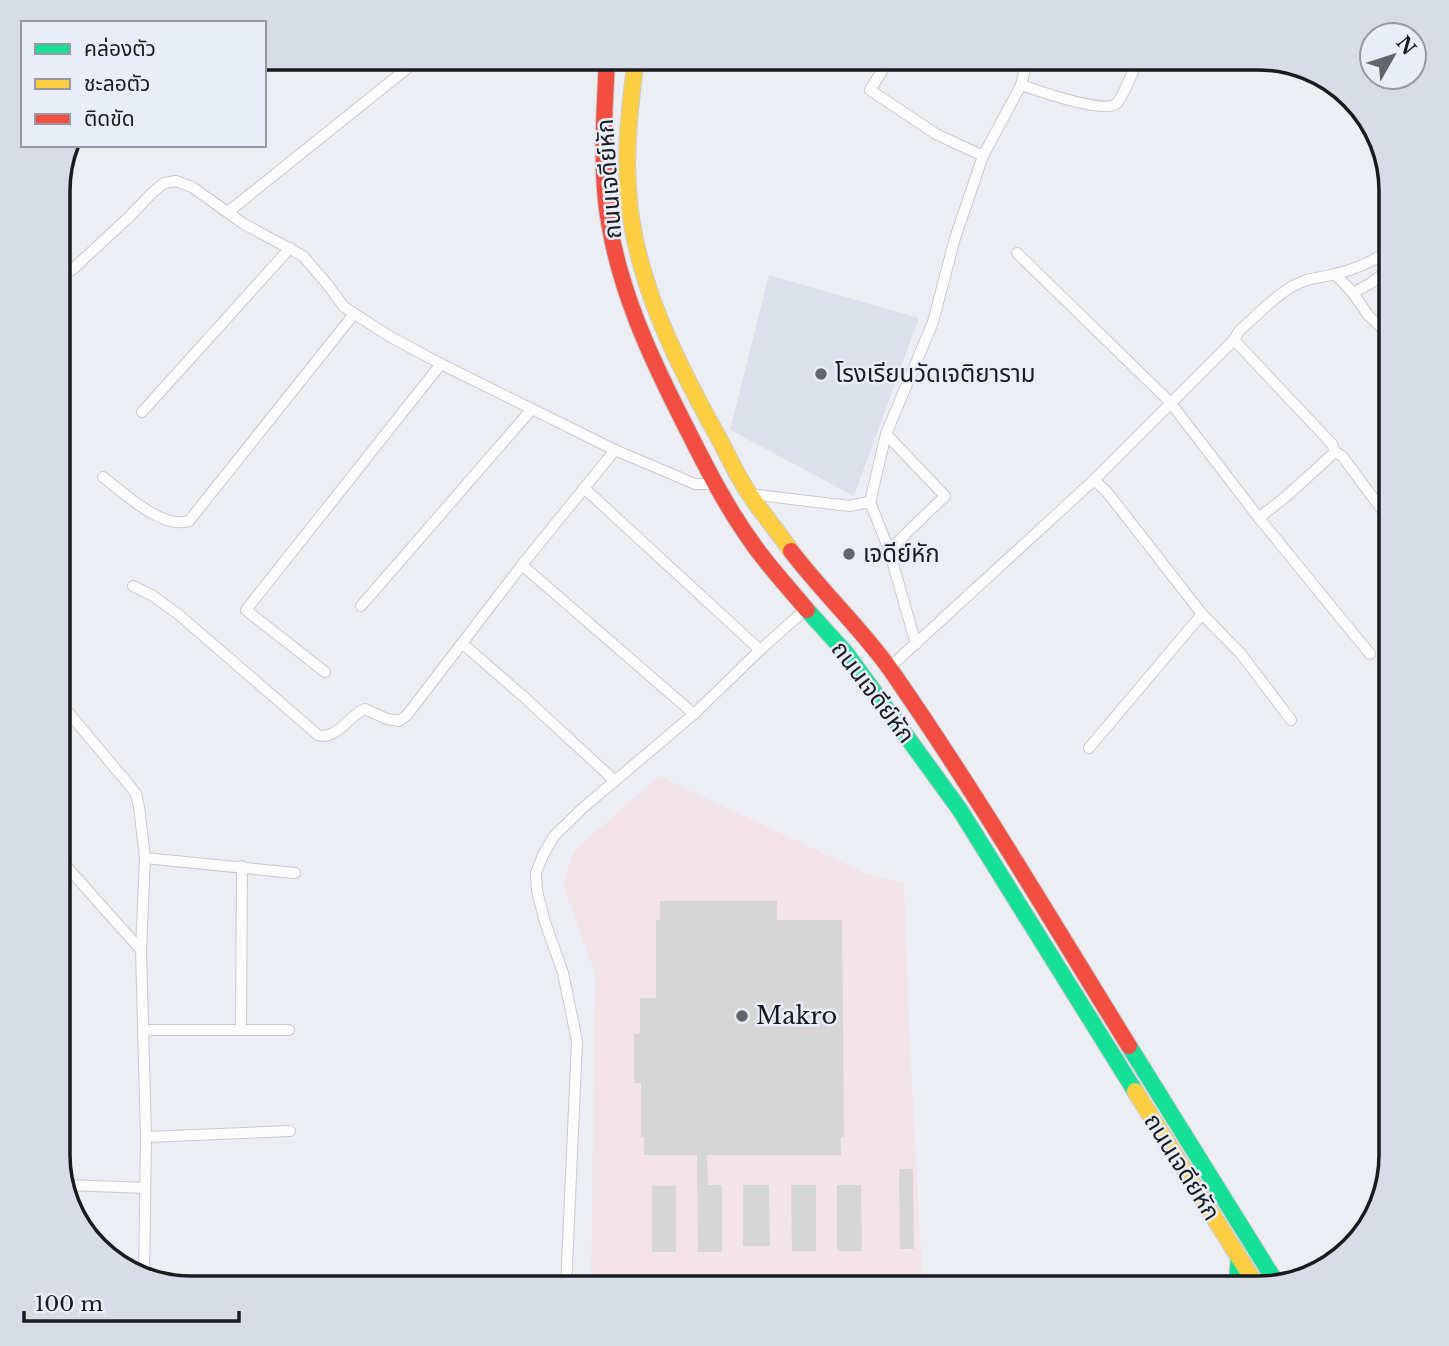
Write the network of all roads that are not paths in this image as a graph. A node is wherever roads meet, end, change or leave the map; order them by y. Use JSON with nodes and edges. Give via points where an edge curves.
{"nodes":[{"id":1,"x":405,"y":70,"type":"edge"},
{"id":2,"x":606,"y":70,"type":"edge"},
{"id":3,"x":634,"y":70,"type":"edge"},
{"id":4,"x":882,"y":70,"type":"edge"},
{"id":5,"x":1025,"y":70,"type":"edge"},
{"id":6,"x":1133,"y":70,"type":"edge"},
{"id":7,"x":1021,"y":85,"type":"junction"},
{"id":8,"x":983,"y":156,"type":"junction"},
{"id":9,"x":228,"y":212,"type":"junction"},
{"id":10,"x":290,"y":248,"type":"junction"},
{"id":11,"x":1017,"y":253,"type":"dead end"},
{"id":12,"x":1379,"y":258,"type":"edge"},
{"id":13,"x":70,"y":267,"type":"edge"},
{"id":14,"x":74,"y":268,"type":"junction"},
{"id":15,"x":70,"y":271,"type":"edge"},
{"id":16,"x":1335,"y":274,"type":"junction"},
{"id":17,"x":1379,"y":277,"type":"edge"},
{"id":18,"x":1353,"y":293,"type":"junction"},
{"id":19,"x":354,"y":314,"type":"junction"},
{"id":20,"x":1379,"y":326,"type":"edge"},
{"id":21,"x":1234,"y":340,"type":"junction"},
{"id":22,"x":441,"y":364,"type":"junction"},
{"id":23,"x":1170,"y":402,"type":"junction"},
{"id":24,"x":531,"y":410,"type":"junction"},
{"id":25,"x":142,"y":412,"type":"dead end"},
{"id":26,"x":886,"y":434,"type":"junction"},
{"id":27,"x":615,"y":450,"type":"junction"},
{"id":28,"x":1335,"y":452,"type":"junction"},
{"id":29,"x":103,"y":477,"type":"dead end"},
{"id":30,"x":1094,"y":480,"type":"junction"},
{"id":31,"x":715,"y":484,"type":"junction"},
{"id":32,"x":584,"y":488,"type":"junction"},
{"id":33,"x":749,"y":494,"type":"junction"},
{"id":34,"x":870,"y":502,"type":"junction"},
{"id":35,"x":1379,"y":506,"type":"edge"},
{"id":36,"x":1259,"y":518,"type":"junction"},
{"id":37,"x":889,"y":550,"type":"junction"},
{"id":38,"x":522,"y":565,"type":"junction"},
{"id":39,"x":133,"y":586,"type":"dead end"},
{"id":40,"x":361,"y":606,"type":"dead end"},
{"id":41,"x":806,"y":609,"type":"junction"},
{"id":42,"x":1202,"y":614,"type":"junction"},
{"id":43,"x":462,"y":643,"type":"junction"},
{"id":44,"x":916,"y":644,"type":"junction"},
{"id":45,"x":760,"y":650,"type":"junction"},
{"id":46,"x":1370,"y":654,"type":"dead end"},
{"id":47,"x":890,"y":668,"type":"junction"},
{"id":48,"x":325,"y":672,"type":"dead end"},
{"id":49,"x":70,"y":714,"type":"edge"},
{"id":50,"x":694,"y":715,"type":"junction"},
{"id":51,"x":1291,"y":720,"type":"dead end"},
{"id":52,"x":1089,"y":748,"type":"dead end"},
{"id":53,"x":615,"y":781,"type":"junction"},
{"id":54,"x":145,"y":858,"type":"junction"},
{"id":55,"x":242,"y":866,"type":"junction"},
{"id":56,"x":295,"y":873,"type":"dead end"},
{"id":57,"x":70,"y":874,"type":"edge"},
{"id":58,"x":141,"y":950,"type":"junction"},
{"id":59,"x":144,"y":1030,"type":"junction"},
{"id":60,"x":241,"y":1030,"type":"junction"},
{"id":61,"x":289,"y":1030,"type":"dead end"},
{"id":62,"x":290,"y":1130,"type":"dead end"},
{"id":63,"x":146,"y":1137,"type":"junction"},
{"id":64,"x":74,"y":1185,"type":"edge"},
{"id":65,"x":145,"y":1188,"type":"junction"},
{"id":66,"x":1239,"y":1258,"type":"junction"},
{"id":67,"x":144,"y":1267,"type":"edge"},
{"id":68,"x":1273,"y":1275,"type":"edge"},
{"id":69,"x":567,"y":1276,"type":"edge"},
{"id":70,"x":1237,"y":1276,"type":"edge"},
{"id":71,"x":1250,"y":1276,"type":"edge"}],
"edges":[{"from":1,"to":9,"type":"street"},
{"from":2,"to":31,"type":"main road","name":"ถนนเจดีย์หัก","via":[[603,142],[615,254],[654,362]]},
{"from":3,"to":33,"type":"main road","name":"ถนนเจดีย์หัก","via":[[627,164],[638,250],[672,348]]},
{"from":4,"to":8,"type":"street","via":[[870,90],[936,134]]},
{"from":5,"to":7,"type":"street"},
{"from":6,"to":7,"type":"street","via":[[1111,107]]},
{"from":7,"to":8,"type":"street"},
{"from":8,"to":26,"type":"street","via":[[933,322]]},
{"from":9,"to":10,"type":"street"},
{"from":9,"to":14,"type":"street","via":[[192,187],[176,181],[164,183]]},
{"from":10,"to":19,"type":"street","via":[[310,263]]},
{"from":10,"to":25,"type":"street"},
{"from":11,"to":23,"type":"street"},
{"from":12,"to":16,"type":"street"},
{"from":13,"to":14,"type":"street"},
{"from":14,"to":15,"type":"street"},
{"from":16,"to":18,"type":"street"},
{"from":16,"to":21,"type":"street","via":[[1288,289]]},
{"from":17,"to":18,"type":"street"},
{"from":18,"to":20,"type":"street"},
{"from":19,"to":22,"type":"street"},
{"from":19,"to":29,"type":"street","via":[[189,521],[181,524],[155,516]]},
{"from":21,"to":23,"type":"street"},
{"from":21,"to":28,"type":"street"},
{"from":22,"to":24,"type":"street"},
{"from":22,"to":48,"type":"street","via":[[246,610]]},
{"from":23,"to":30,"type":"street"},
{"from":23,"to":36,"type":"street"},
{"from":24,"to":27,"type":"street"},
{"from":24,"to":40,"type":"street"},
{"from":26,"to":34,"type":"street"},
{"from":26,"to":37,"type":"street","via":[[945,496]]},
{"from":27,"to":31,"type":"street","via":[[695,484]]},
{"from":27,"to":32,"type":"street"},
{"from":28,"to":35,"type":"street"},
{"from":28,"to":36,"type":"street"},
{"from":30,"to":42,"type":"street"},
{"from":30,"to":44,"type":"street"},
{"from":31,"to":41,"type":"main road","name":"ถนนเจดีย์หัก","via":[[752,544]]},
{"from":32,"to":38,"type":"street"},
{"from":32,"to":45,"type":"street"},
{"from":33,"to":34,"type":"street","via":[[849,506]]},
{"from":33,"to":47,"type":"main road","name":"ถนนเจดีย์หัก","via":[[807,572]]},
{"from":34,"to":37,"type":"street"},
{"from":36,"to":46,"type":"street"},
{"from":37,"to":44,"type":"street"},
{"from":38,"to":43,"type":"street"},
{"from":38,"to":50,"type":"street"},
{"from":39,"to":43,"type":"street","via":[[178,614],[323,737],[365,709],[400,721]]},
{"from":41,"to":45,"type":"street"},
{"from":41,"to":66,"type":"main road","name":"ถนนเจดีย์หัก","via":[[854,663],[960,810]]},
{"from":42,"to":51,"type":"street","via":[[1241,654]]},
{"from":42,"to":52,"type":"street"},
{"from":43,"to":53,"type":"street"},
{"from":44,"to":47,"type":"street"},
{"from":45,"to":50,"type":"street"},
{"from":47,"to":68,"type":"main road","name":"ถนนเจดีย์หัก"},
{"from":49,"to":54,"type":"street","via":[[136,794]]},
{"from":50,"to":53,"type":"street"},
{"from":53,"to":69,"type":"street","via":[[554,836],[536,873],[577,1041]]},
{"from":54,"to":55,"type":"street"},
{"from":54,"to":58,"type":"street"},
{"from":55,"to":56,"type":"street"},
{"from":55,"to":60,"type":"street"},
{"from":57,"to":58,"type":"street"},
{"from":58,"to":59,"type":"street"},
{"from":59,"to":60,"type":"street"},
{"from":59,"to":63,"type":"street"},
{"from":60,"to":61,"type":"street"},
{"from":62,"to":63,"type":"street"},
{"from":63,"to":65,"type":"street"},
{"from":64,"to":65,"type":"street"},
{"from":65,"to":67,"type":"street"},
{"from":66,"to":70,"type":"main road"},
{"from":66,"to":71,"type":"main road","name":"ถนนเจดีย์หัก"}]}
